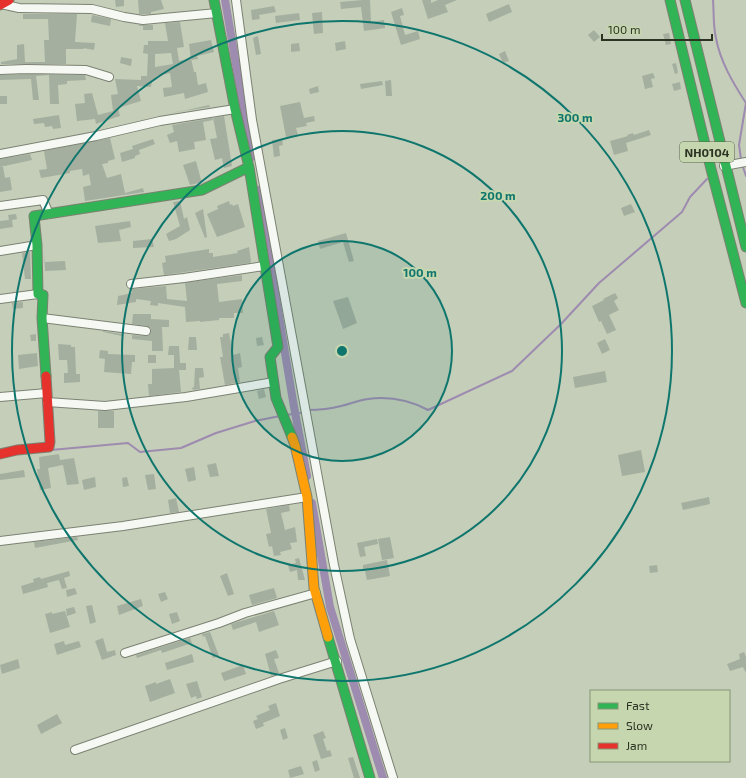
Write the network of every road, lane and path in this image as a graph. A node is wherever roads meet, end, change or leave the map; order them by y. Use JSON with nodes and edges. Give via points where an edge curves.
{"nodes":[{"id":1,"x":214,"y":0,"type":"edge"},
{"id":2,"x":236,"y":0,"type":"edge"},
{"id":3,"x":670,"y":0,"type":"edge"},
{"id":4,"x":685,"y":0,"type":"edge"},
{"id":5,"x":3,"y":3,"type":"edge"},
{"id":6,"x":217,"y":13,"type":"junction"},
{"id":7,"x":0,"y":70,"type":"edge"},
{"id":8,"x":109,"y":77,"type":"dead end"},
{"id":9,"x":235,"y":110,"type":"junction"},
{"id":10,"x":0,"y":154,"type":"edge"},
{"id":11,"x":746,"y":162,"type":"edge"},
{"id":12,"x":726,"y":166,"type":"junction"},
{"id":13,"x":249,"y":168,"type":"junction"},
{"id":14,"x":711,"y":169,"type":"junction"},
{"id":15,"x":0,"y":206,"type":"edge"},
{"id":16,"x":49,"y":214,"type":"junction"},
{"id":17,"x":37,"y":245,"type":"junction"},
{"id":18,"x":746,"y":247,"type":"edge"},
{"id":19,"x":0,"y":251,"type":"edge"},
{"id":20,"x":264,"y":266,"type":"junction"},
{"id":21,"x":130,"y":284,"type":"dead end"},
{"id":22,"x":38,"y":294,"type":"junction"},
{"id":23,"x":0,"y":299,"type":"edge"},
{"id":24,"x":746,"y":302,"type":"edge"},
{"id":25,"x":42,"y":318,"type":"junction"},
{"id":26,"x":146,"y":331,"type":"dead end"},
{"id":27,"x":274,"y":382,"type":"junction"},
{"id":28,"x":0,"y":397,"type":"edge"},
{"id":29,"x":47,"y":398,"type":"junction"},
{"id":30,"x":0,"y":454,"type":"edge"},
{"id":31,"x":307,"y":497,"type":"junction"},
{"id":32,"x":0,"y":541,"type":"edge"},
{"id":33,"x":316,"y":593,"type":"junction"},
{"id":34,"x":125,"y":653,"type":"dead end"},
{"id":35,"x":337,"y":661,"type":"junction"},
{"id":36,"x":75,"y":750,"type":"dead end"},
{"id":37,"x":370,"y":778,"type":"edge"},
{"id":38,"x":393,"y":778,"type":"edge"}],
"edges":[{"from":1,"to":6,"type":"main road"},
{"from":2,"to":38,"type":"street","via":[[252,120],[334,565],[350,639]]},
{"from":3,"to":14,"type":"main road","number":"NH0104"},
{"from":4,"to":12,"type":"main road","number":"NH0104"},
{"from":5,"to":6,"type":"street","via":[[19,8],[92,9],[143,20]]},
{"from":6,"to":9,"type":"main road"},
{"from":7,"to":8,"type":"street","via":[[86,70]]},
{"from":9,"to":10,"type":"street","via":[[160,121]]},
{"from":9,"to":13,"type":"main road"},
{"from":11,"to":12,"type":"street"},
{"from":12,"to":14,"type":"street"},
{"from":12,"to":18,"type":"main road","number":"NH0104"},
{"from":13,"to":16,"type":"main road","via":[[202,190]]},
{"from":13,"to":20,"type":"main road"},
{"from":14,"to":24,"type":"main road","number":"NH0104"},
{"from":15,"to":16,"type":"street","via":[[43,200]]},
{"from":16,"to":17,"type":"main road","via":[[34,216]]},
{"from":17,"to":19,"type":"street"},
{"from":17,"to":22,"type":"main road"},
{"from":20,"to":21,"type":"street"},
{"from":20,"to":27,"type":"main road","via":[[278,347],[270,357]]},
{"from":22,"to":23,"type":"street"},
{"from":22,"to":25,"type":"main road","via":[[42,295]]},
{"from":25,"to":26,"type":"street"},
{"from":25,"to":29,"type":"main road"},
{"from":27,"to":29,"type":"street","via":[[186,397],[105,406]]},
{"from":27,"to":31,"type":"main road","via":[[276,398],[295,445]]},
{"from":28,"to":29,"type":"street"},
{"from":29,"to":30,"type":"main road","via":[[50,442],[48,447]]},
{"from":31,"to":32,"type":"street","via":[[123,526]]},
{"from":31,"to":33,"type":"main road"},
{"from":33,"to":34,"type":"street","via":[[245,613]]},
{"from":33,"to":35,"type":"main road"},
{"from":35,"to":36,"type":"street"},
{"from":35,"to":37,"type":"main road"}]}
